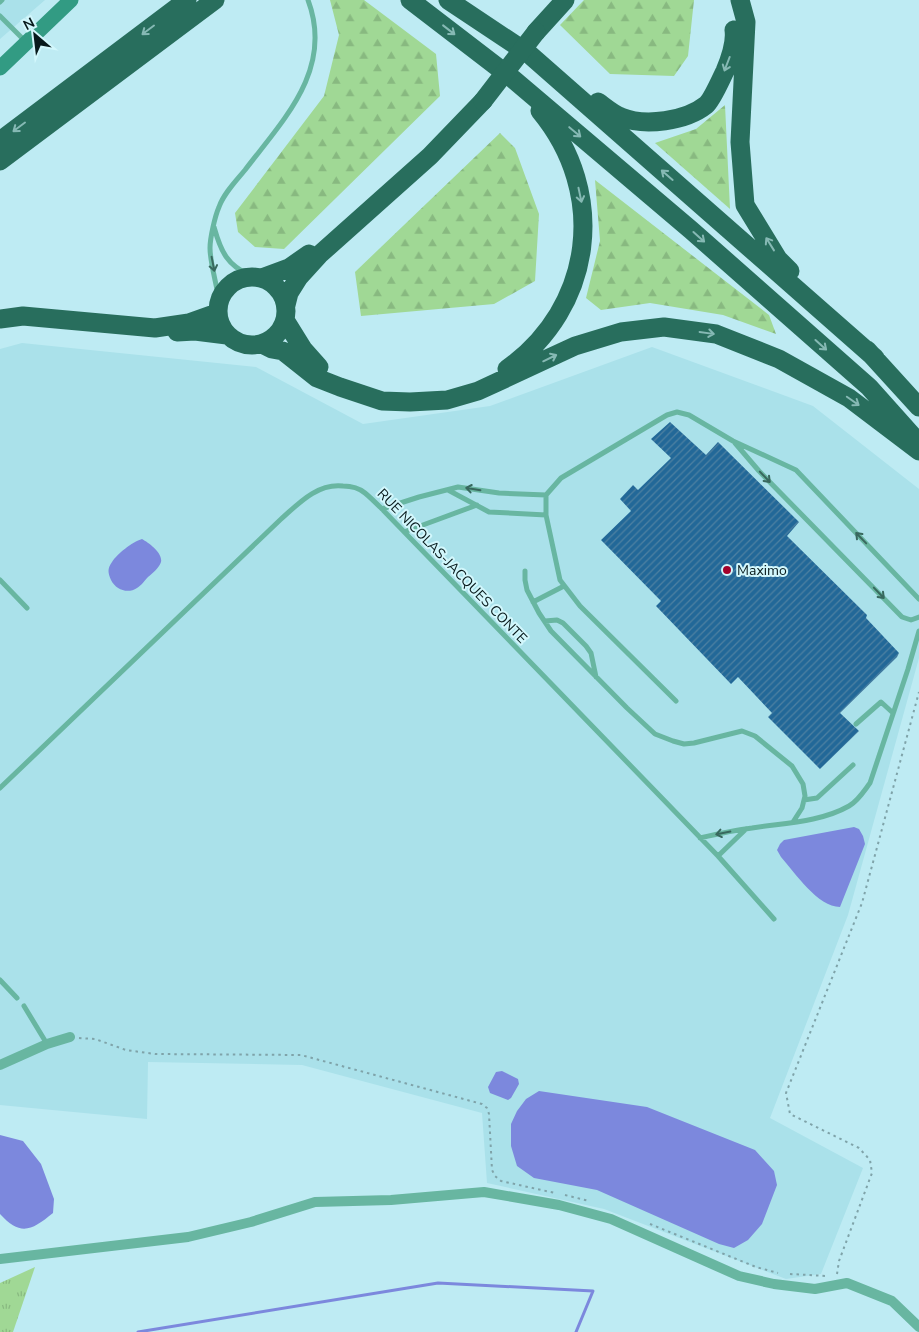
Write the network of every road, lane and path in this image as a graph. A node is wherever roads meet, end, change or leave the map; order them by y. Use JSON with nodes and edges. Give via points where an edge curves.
{"nodes":[{"id":1,"x":71,"y":0,"type":"edge"},
{"id":2,"x":187,"y":0,"type":"edge"},
{"id":3,"x":214,"y":0,"type":"edge"},
{"id":4,"x":308,"y":0,"type":"edge"},
{"id":5,"x":410,"y":0,"type":"edge"},
{"id":6,"x":448,"y":0,"type":"edge"},
{"id":7,"x":549,"y":0,"type":"edge"},
{"id":8,"x":565,"y":0,"type":"edge"},
{"id":9,"x":728,"y":0,"type":"edge"},
{"id":10,"x":740,"y":0,"type":"edge"},
{"id":11,"x":0,"y":16,"type":"edge"},
{"id":12,"x":532,"y":29,"type":"junction"},
{"id":13,"x":27,"y":43,"type":"junction"},
{"id":14,"x":528,"y":54,"type":"junction"},
{"id":15,"x":0,"y":68,"type":"edge"},
{"id":16,"x":513,"y":79,"type":"junction"},
{"id":17,"x":479,"y":97,"type":"junction"},
{"id":18,"x":0,"y":141,"type":"edge"},
{"id":19,"x":0,"y":161,"type":"edge"},
{"id":20,"x":214,"y":226,"type":"junction"},
{"id":21,"x":256,"y":277,"type":"junction"},
{"id":22,"x":218,"y":307,"type":"junction"},
{"id":23,"x":285,"y":313,"type":"junction"},
{"id":24,"x":0,"y":319,"type":"edge"},
{"id":25,"x":78,"y":321,"type":"junction"},
{"id":26,"x":227,"y":335,"type":"junction"},
{"id":27,"x":262,"y":344,"type":"junction"},
{"id":28,"x":874,"y":358,"type":"junction"},
{"id":29,"x":919,"y":407,"type":"edge"},
{"id":30,"x":733,"y":441,"type":"junction"},
{"id":31,"x":919,"y":442,"type":"edge"},
{"id":32,"x":919,"y":451,"type":"edge"},
{"id":33,"x":447,"y":490,"type":"junction"},
{"id":34,"x":546,"y":495,"type":"junction"},
{"id":35,"x":477,"y":505,"type":"junction"},
{"id":36,"x":382,"y":509,"type":"junction"},
{"id":37,"x":546,"y":515,"type":"junction"},
{"id":38,"x":404,"y":532,"type":"junction"},
{"id":39,"x":525,"y":571,"type":"dead end"},
{"id":40,"x":0,"y":580,"type":"edge"},
{"id":41,"x":564,"y":586,"type":"junction"},
{"id":42,"x":919,"y":599,"type":"edge"},
{"id":43,"x":533,"y":602,"type":"junction"},
{"id":44,"x":27,"y":608,"type":"dead end"},
{"id":45,"x":919,"y":618,"type":"edge"},
{"id":46,"x":545,"y":621,"type":"junction"},
{"id":47,"x":919,"y":631,"type":"edge"},
{"id":48,"x":596,"y":677,"type":"junction"},
{"id":49,"x":919,"y":692,"type":"edge"},
{"id":50,"x":676,"y":701,"type":"dead end"},
{"id":51,"x":893,"y":713,"type":"junction"},
{"id":52,"x":856,"y":724,"type":"dead end"},
{"id":53,"x":853,"y":765,"type":"dead end"},
{"id":54,"x":0,"y":788,"type":"edge"},
{"id":55,"x":804,"y":800,"type":"junction"},
{"id":56,"x":793,"y":822,"type":"junction"},
{"id":57,"x":746,"y":829,"type":"junction"},
{"id":58,"x":700,"y":838,"type":"junction"},
{"id":59,"x":718,"y":856,"type":"junction"},
{"id":60,"x":774,"y":919,"type":"dead end"},
{"id":61,"x":0,"y":980,"type":"edge"},
{"id":62,"x":17,"y":998,"type":"dead end"},
{"id":63,"x":24,"y":1006,"type":"dead end"},
{"id":64,"x":70,"y":1037,"type":"joint"},
{"id":65,"x":47,"y":1044,"type":"junction"},
{"id":66,"x":0,"y":1065,"type":"edge"},
{"id":67,"x":595,"y":1203,"type":"dead end"},
{"id":68,"x":647,"y":1222,"type":"dead end"},
{"id":69,"x":0,"y":1259,"type":"edge"},
{"id":70,"x":779,"y":1273,"type":"dead end"},
{"id":71,"x":786,"y":1274,"type":"dead end"},
{"id":72,"x":836,"y":1281,"type":"junction"},
{"id":73,"x":919,"y":1327,"type":"edge"}],
"edges":[{"from":1,"to":13,"type":"street"},
{"from":2,"to":18,"type":"highway","one_way":true},
{"from":3,"to":19,"type":"highway"},
{"from":4,"to":20,"type":"lane","via":[[315,31],[314,59],[305,86],[291,111],[219,206]]},
{"from":5,"to":16,"type":"highway","one_way":true},
{"from":6,"to":14,"type":"highway"},
{"from":7,"to":12,"type":"highway"},
{"from":8,"to":12,"type":"highway"},
{"from":9,"to":14,"type":"highway","one_way":true,"via":[[735,36],[728,65],[707,104],[678,119],[647,122],[621,117]]},
{"from":28,"to":10,"type":"highway","one_way":true,"via":[[778,259],[745,205],[740,142],[746,22]]},
{"from":11,"to":13,"type":"lane"},
{"from":12,"to":17,"type":"highway"},
{"from":13,"to":15,"type":"street"},
{"from":28,"to":14,"type":"highway","one_way":true},
{"from":16,"to":23,"type":"highway","one_way":true,"via":[[545,118],[569,155],[582,198],[584,242],[574,285],[553,325],[524,358],[501,374],[438,393],[410,395],[360,387],[318,366],[304,350]]},
{"from":16,"to":31,"type":"highway","one_way":true,"via":[[862,381]]},
{"from":17,"to":21,"type":"highway","via":[[306,256],[289,268]]},
{"from":17,"to":23,"type":"highway","via":[[430,156],[299,276],[289,294]]},
{"from":20,"to":21,"type":"lane","via":[[227,259],[238,270]]},
{"from":20,"to":22,"type":"lane","one_way":true,"via":[[210,248]]},
{"from":21,"to":22,"type":"highway","via":[[240,278],[231,283],[223,291]]},
{"from":21,"to":23,"type":"highway","via":[[278,288],[283,296]]},
{"from":22,"to":25,"type":"highway","via":[[189,323],[155,328]]},
{"from":22,"to":26,"type":"highway","via":[[219,321]]},
{"from":23,"to":27,"type":"highway","via":[[276,335]]},
{"from":24,"to":25,"type":"highway","via":[[23,316]]},
{"from":25,"to":26,"type":"highway","via":[[109,329],[155,334],[195,331]]},
{"from":26,"to":27,"type":"highway","via":[[243,344]]},
{"from":27,"to":32,"type":"highway","one_way":true,"via":[[283,351],[317,378],[382,401],[410,402],[446,400],[478,391],[575,346],[621,332],[664,327],[716,334],[779,358],[850,398]]},
{"from":28,"to":29,"type":"highway"},
{"from":30,"to":34,"type":"lane","via":[[689,415],[677,412],[561,478]]},
{"from":42,"to":30,"type":"lane","one_way":true,"via":[[796,470]]},
{"from":30,"to":45,"type":"lane","one_way":true,"via":[[902,617]]},
{"from":34,"to":33,"type":"lane","one_way":true,"via":[[458,487]]},
{"from":33,"to":35,"type":"lane"},
{"from":33,"to":36,"type":"lane"},
{"from":34,"to":37,"type":"lane"},
{"from":35,"to":37,"type":"lane","via":[[489,512]]},
{"from":35,"to":38,"type":"lane"},
{"from":36,"to":38,"type":"lane","name":"RUE NICOLAS-JACQUES CONTE"},
{"from":36,"to":54,"type":"lane","name":"RUE NICOLAS-JACQUES CONTE","via":[[364,492],[352,486],[335,485],[319,489],[306,498]]},
{"from":37,"to":41,"type":"lane"},
{"from":38,"to":58,"type":"lane","name":"RUE NICOLAS-JACQUES CONTE"},
{"from":39,"to":43,"type":"lane","via":[[526,585]]},
{"from":40,"to":44,"type":"lane"},
{"from":41,"to":43,"type":"lane"},
{"from":41,"to":50,"type":"lane"},
{"from":43,"to":46,"type":"lane"},
{"from":46,"to":48,"type":"lane"},
{"from":46,"to":48,"type":"lane","via":[[563,622],[586,646],[591,653]]},
{"from":47,"to":51,"type":"lane"},
{"from":48,"to":55,"type":"lane","via":[[655,734],[673,741],[694,743],[736,731],[755,736],[792,766],[803,784]]},
{"from":49,"to":72,"type":"path","via":[[862,903],[786,1093],[790,1114],[859,1148],[870,1160],[872,1172],[838,1261]]},
{"from":51,"to":52,"type":"lane","via":[[880,702]]},
{"from":51,"to":56,"type":"lane","via":[[870,783],[860,797],[850,806],[830,814]]},
{"from":53,"to":55,"type":"lane","via":[[817,798]]},
{"from":55,"to":56,"type":"lane"},
{"from":56,"to":57,"type":"lane"},
{"from":57,"to":58,"type":"lane","one_way":true},
{"from":57,"to":59,"type":"lane"},
{"from":58,"to":59,"type":"lane","name":"RUE NICOLAS-JACQUES CONTE"},
{"from":59,"to":60,"type":"lane","name":"RUE NICOLAS-JACQUES CONTE"},
{"from":61,"to":62,"type":"lane"},
{"from":63,"to":65,"type":"lane"},
{"from":64,"to":65,"type":"street"},
{"from":64,"to":67,"type":"path","via":[[95,1039],[126,1050],[155,1054],[300,1055],[482,1104],[489,1114],[495,1176]]},
{"from":65,"to":66,"type":"street"},
{"from":68,"to":70,"type":"path","via":[[756,1267]]},
{"from":69,"to":72,"type":"street","via":[[188,1237],[315,1202],[484,1192],[560,1205],[611,1219],[739,1276],[815,1289]]},
{"from":71,"to":72,"type":"path"},
{"from":72,"to":73,"type":"street","via":[[892,1301]]}]}
